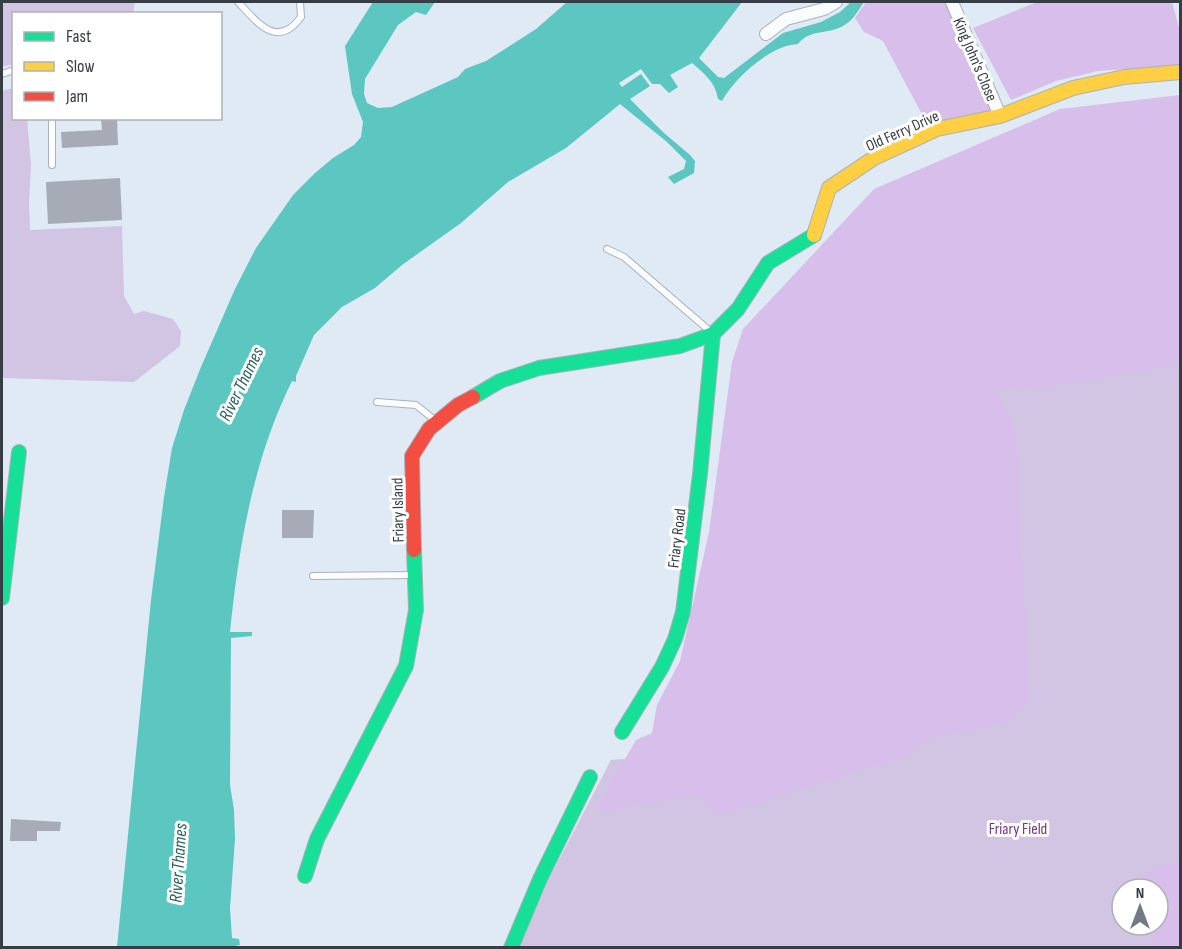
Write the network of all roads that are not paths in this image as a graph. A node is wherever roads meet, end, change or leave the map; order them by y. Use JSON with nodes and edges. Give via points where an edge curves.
{"nodes":[{"id":1,"x":238,"y":2,"type":"edge"},
{"id":2,"x":300,"y":2,"type":"edge"},
{"id":3,"x":836,"y":2,"type":"edge"},
{"id":4,"x":952,"y":2,"type":"edge"},
{"id":5,"x":766,"y":34,"type":"dead end"},
{"id":6,"x":1180,"y":72,"type":"edge"},
{"id":7,"x":1000,"y":116,"type":"junction"},
{"id":8,"x":52,"y":120,"type":"edge"},
{"id":9,"x":52,"y":165,"type":"dead end"},
{"id":10,"x":607,"y":249,"type":"dead end"},
{"id":11,"x":713,"y":334,"type":"junction"},
{"id":12,"x":377,"y":402,"type":"dead end"},
{"id":13,"x":438,"y":422,"type":"junction"},
{"id":14,"x":19,"y":452,"type":"dead end"},
{"id":15,"x":415,"y":574,"type":"junction"},
{"id":16,"x":313,"y":576,"type":"dead end"},
{"id":17,"x":2,"y":598,"type":"edge"},
{"id":18,"x":622,"y":732,"type":"dead end"},
{"id":19,"x":590,"y":777,"type":"dead end"},
{"id":20,"x":305,"y":876,"type":"dead end"},
{"id":21,"x":511,"y":948,"type":"edge"}],
"edges":[{"from":1,"to":2,"type":"lane","via":[[268,32],[277,33],[296,24],[301,17]]},
{"from":3,"to":5,"type":"street","via":[[786,19]]},
{"from":4,"to":7,"type":"street","name":"King John's Close"},
{"from":6,"to":7,"type":"street","name":"Old Ferry Drive","via":[[1124,77],[1073,88]]},
{"from":7,"to":11,"type":"street","name":"Old Ferry Drive","via":[[937,129],[874,158],[829,188],[814,235],[768,263],[738,309]]},
{"from":8,"to":9,"type":"lane"},
{"from":10,"to":11,"type":"lane","via":[[624,257]]},
{"from":11,"to":13,"type":"street","name":"Friary Island","via":[[680,346],[539,368],[500,381],[458,405]]},
{"from":11,"to":18,"type":"street","name":"Friary Road","via":[[708,410],[680,623],[666,661]]},
{"from":12,"to":13,"type":"lane","via":[[416,405]]},
{"from":13,"to":15,"type":"street","name":"Friary Island","via":[[412,456]]},
{"from":14,"to":17,"type":"street"},
{"from":15,"to":16,"type":"lane"},
{"from":15,"to":20,"type":"street","name":"Friary Island","via":[[416,610],[406,666],[317,839]]},
{"from":19,"to":21,"type":"street"}]}
